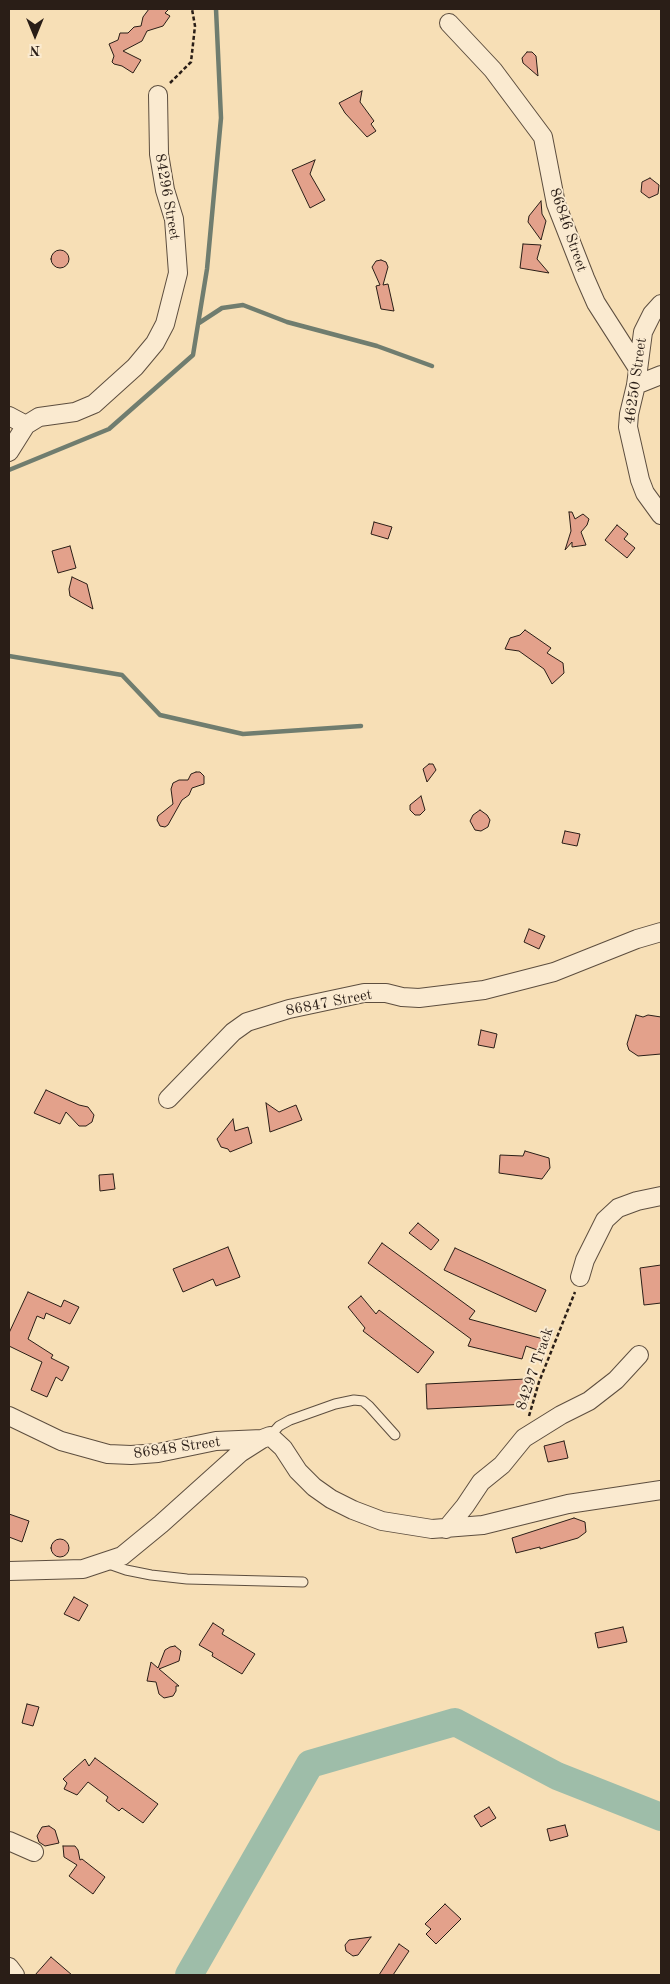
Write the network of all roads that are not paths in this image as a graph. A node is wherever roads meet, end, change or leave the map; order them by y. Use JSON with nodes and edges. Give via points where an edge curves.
{"nodes":[{"id":1,"x":449,"y":23,"type":"dead end"},
{"id":2,"x":158,"y":95,"type":"road end"},
{"id":3,"x":661,"y":304,"type":"edge"},
{"id":4,"x":661,"y":375,"type":"edge"},
{"id":5,"x":636,"y":376,"type":"junction"},
{"id":6,"x":9,"y":416,"type":"edge"},
{"id":7,"x":26,"y":425,"type":"junction"},
{"id":8,"x":9,"y":452,"type":"edge"},
{"id":9,"x":661,"y":516,"type":"edge"},
{"id":10,"x":661,"y":932,"type":"edge"},
{"id":11,"x":168,"y":1099,"type":"dead end"},
{"id":12,"x":661,"y":1196,"type":"edge"},
{"id":13,"x":580,"y":1277,"type":"road end"},
{"id":14,"x":639,"y":1355,"type":"dead end"},
{"id":15,"x":9,"y":1416,"type":"edge"},
{"id":16,"x":395,"y":1435,"type":"dead end"},
{"id":17,"x":266,"y":1438,"type":"junction"},
{"id":18,"x":661,"y":1490,"type":"edge"},
{"id":19,"x":446,"y":1529,"type":"junction"},
{"id":20,"x":106,"y":1562,"type":"junction"},
{"id":21,"x":9,"y":1571,"type":"edge"},
{"id":22,"x":304,"y":1582,"type":"dead end"},
{"id":23,"x":9,"y":1841,"type":"edge"},
{"id":24,"x":34,"y":1852,"type":"dead end"},
{"id":25,"x":9,"y":1967,"type":"edge"},
{"id":26,"x":15,"y":1975,"type":"edge"}],
"edges":[{"from":1,"to":5,"type":"street","name":"86846 Street","via":[[493,70],[543,137],[556,204],[582,271]]},
{"from":2,"to":7,"type":"street","name":"84296 Street","via":[[159,154],[174,219],[178,273],[165,324],[155,343],[135,367],[94,404],[75,412],[39,418]]},
{"from":3,"to":5,"type":"street","name":"46250 Street","via":[[643,332]]},
{"from":4,"to":5,"type":"street"},
{"from":5,"to":9,"type":"street","name":"46250 Street","via":[[629,414],[631,446],[644,493]]},
{"from":6,"to":7,"type":"street"},
{"from":7,"to":8,"type":"street"},
{"from":10,"to":11,"type":"street","name":"86847 Street","via":[[554,972],[484,990],[419,998],[386,993],[364,994],[289,1009],[247,1022],[233,1032]]},
{"from":12,"to":13,"type":"street","via":[[618,1208],[605,1220]]},
{"from":14,"to":19,"type":"street","via":[[616,1380],[589,1401],[524,1438],[481,1482]]},
{"from":15,"to":17,"type":"street","name":"86848 Street","via":[[60,1441],[108,1454],[158,1453],[216,1441]]},
{"from":16,"to":17,"type":"lane","via":[[370,1406],[354,1400],[290,1420]]},
{"from":17,"to":19,"type":"street","via":[[284,1448],[298,1470],[331,1499],[382,1521]]},
{"from":17,"to":20,"type":"street","via":[[240,1453],[122,1556]]},
{"from":18,"to":19,"type":"street","via":[[568,1504],[483,1525]]},
{"from":20,"to":21,"type":"street","via":[[83,1569]]},
{"from":20,"to":22,"type":"lane","via":[[126,1570],[187,1579]]},
{"from":23,"to":24,"type":"street"},
{"from":25,"to":26,"type":"street"}]}
